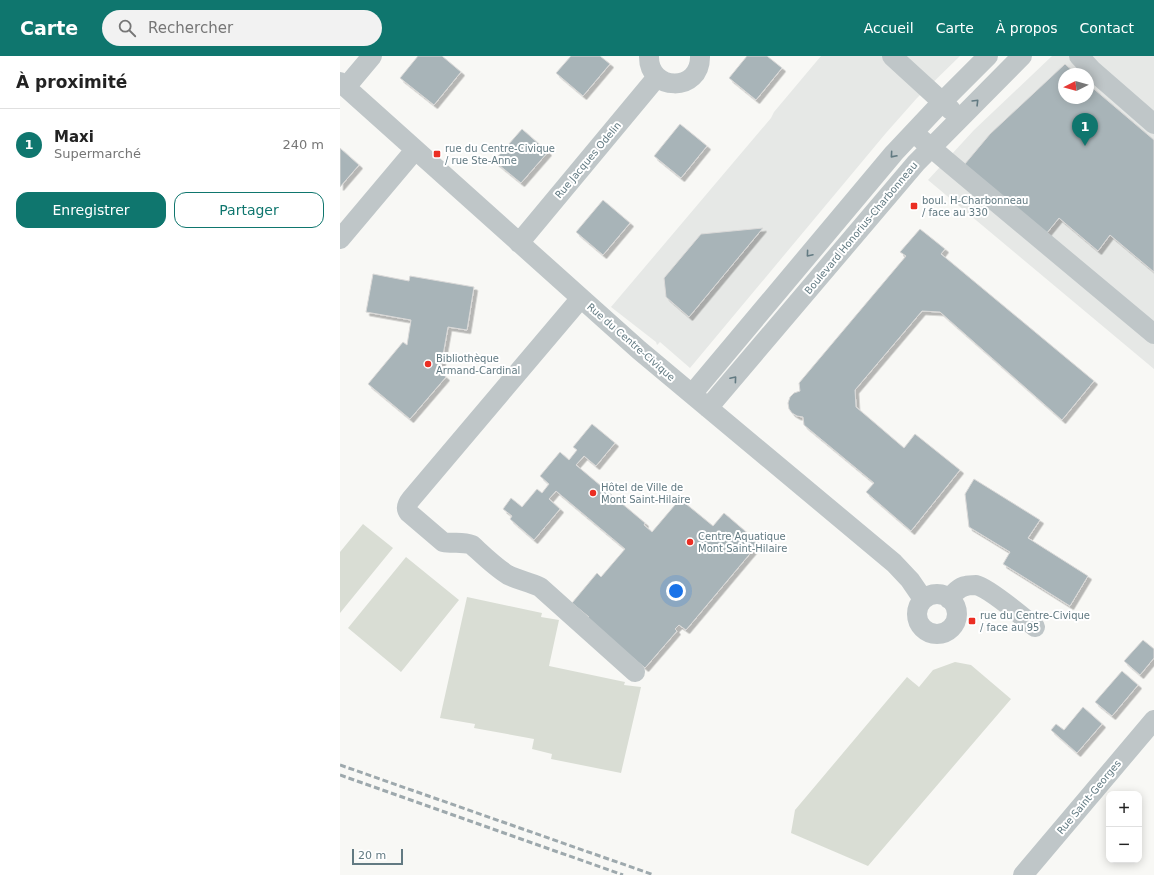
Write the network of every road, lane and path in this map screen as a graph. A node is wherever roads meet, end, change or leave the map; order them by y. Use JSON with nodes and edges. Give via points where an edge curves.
{"nodes":[{"id":1,"x":372,"y":56,"type":"edge"},
{"id":2,"x":649,"y":56,"type":"edge"},
{"id":3,"x":700,"y":56,"type":"edge"},
{"id":4,"x":892,"y":56,"type":"edge"},
{"id":5,"x":988,"y":56,"type":"edge"},
{"id":6,"x":1022,"y":56,"type":"edge"},
{"id":7,"x":1079,"y":56,"type":"edge"},
{"id":8,"x":657,"y":77,"type":"junction"},
{"id":9,"x":343,"y":85,"type":"edge"},
{"id":10,"x":942,"y":102,"type":"junction"},
{"id":11,"x":960,"y":118,"type":"junction"},
{"id":12,"x":1154,"y":124,"type":"edge"},
{"id":13,"x":913,"y":132,"type":"junction"},
{"id":14,"x":931,"y":147,"type":"junction"},
{"id":15,"x":415,"y":150,"type":"junction"},
{"id":16,"x":340,"y":239,"type":"edge"},
{"id":17,"x":519,"y":243,"type":"junction"},
{"id":18,"x":581,"y":298,"type":"junction"},
{"id":19,"x":1154,"y":334,"type":"edge"},
{"id":20,"x":692,"y":394,"type":"junction"},
{"id":21,"x":708,"y":408,"type":"junction"},
{"id":22,"x":949,"y":598,"type":"junction"},
{"id":23,"x":923,"y":599,"type":"junction"},
{"id":24,"x":1035,"y":627,"type":"dead end"},
{"id":25,"x":635,"y":672,"type":"dead end"},
{"id":26,"x":1154,"y":720,"type":"edge"},
{"id":27,"x":1023,"y":875,"type":"edge"}],
"edges":[{"from":1,"to":9,"type":"street"},
{"from":2,"to":8,"type":"street","via":[[652,70]]},
{"from":3,"to":8,"type":"street","via":[[695,74],[687,81],[672,84]]},
{"from":4,"to":10,"type":"street"},
{"from":5,"to":10,"type":"street"},
{"from":11,"to":6,"type":"street","name":"Boulevard Honorius-Charbonneau","one_way":true},
{"from":7,"to":12,"type":"street"},
{"from":8,"to":17,"type":"street","name":"Rue Jacques Odelin"},
{"from":9,"to":15,"type":"street","name":"Rue du Centre-Civique"},
{"from":10,"to":11,"type":"street"},
{"from":10,"to":13,"type":"street"},
{"from":11,"to":14,"type":"street","name":"Boulevard Honorius-Charbonneau"},
{"from":13,"to":14,"type":"street"},
{"from":13,"to":20,"type":"street","one_way":true},
{"from":14,"to":19,"type":"street"},
{"from":21,"to":14,"type":"street","name":"Boulevard Honorius-Charbonneau","one_way":true},
{"from":15,"to":16,"type":"street"},
{"from":15,"to":17,"type":"street","name":"Rue du Centre-Civique"},
{"from":17,"to":18,"type":"street","name":"Rue du Centre-Civique"},
{"from":18,"to":20,"type":"street","name":"Rue du Centre-Civique"},
{"from":18,"to":25,"type":"street","via":[[406,506],[409,513],[443,542],[466,542],[508,575],[540,587]]},
{"from":20,"to":21,"type":"street","name":"Rue du Centre-Civique"},
{"from":21,"to":23,"type":"street","name":"Rue du Centre-Civique","via":[[894,563]]},
{"from":22,"to":23,"type":"street","via":[[935,594]]},
{"from":22,"to":23,"type":"street","via":[[955,607],[956,620],[948,630],[935,634],[923,629],[919,624],[917,611]]},
{"from":22,"to":24,"type":"street","via":[[962,587],[976,585]]},
{"from":26,"to":27,"type":"street","name":"Rue Saint-Georges"}]}
